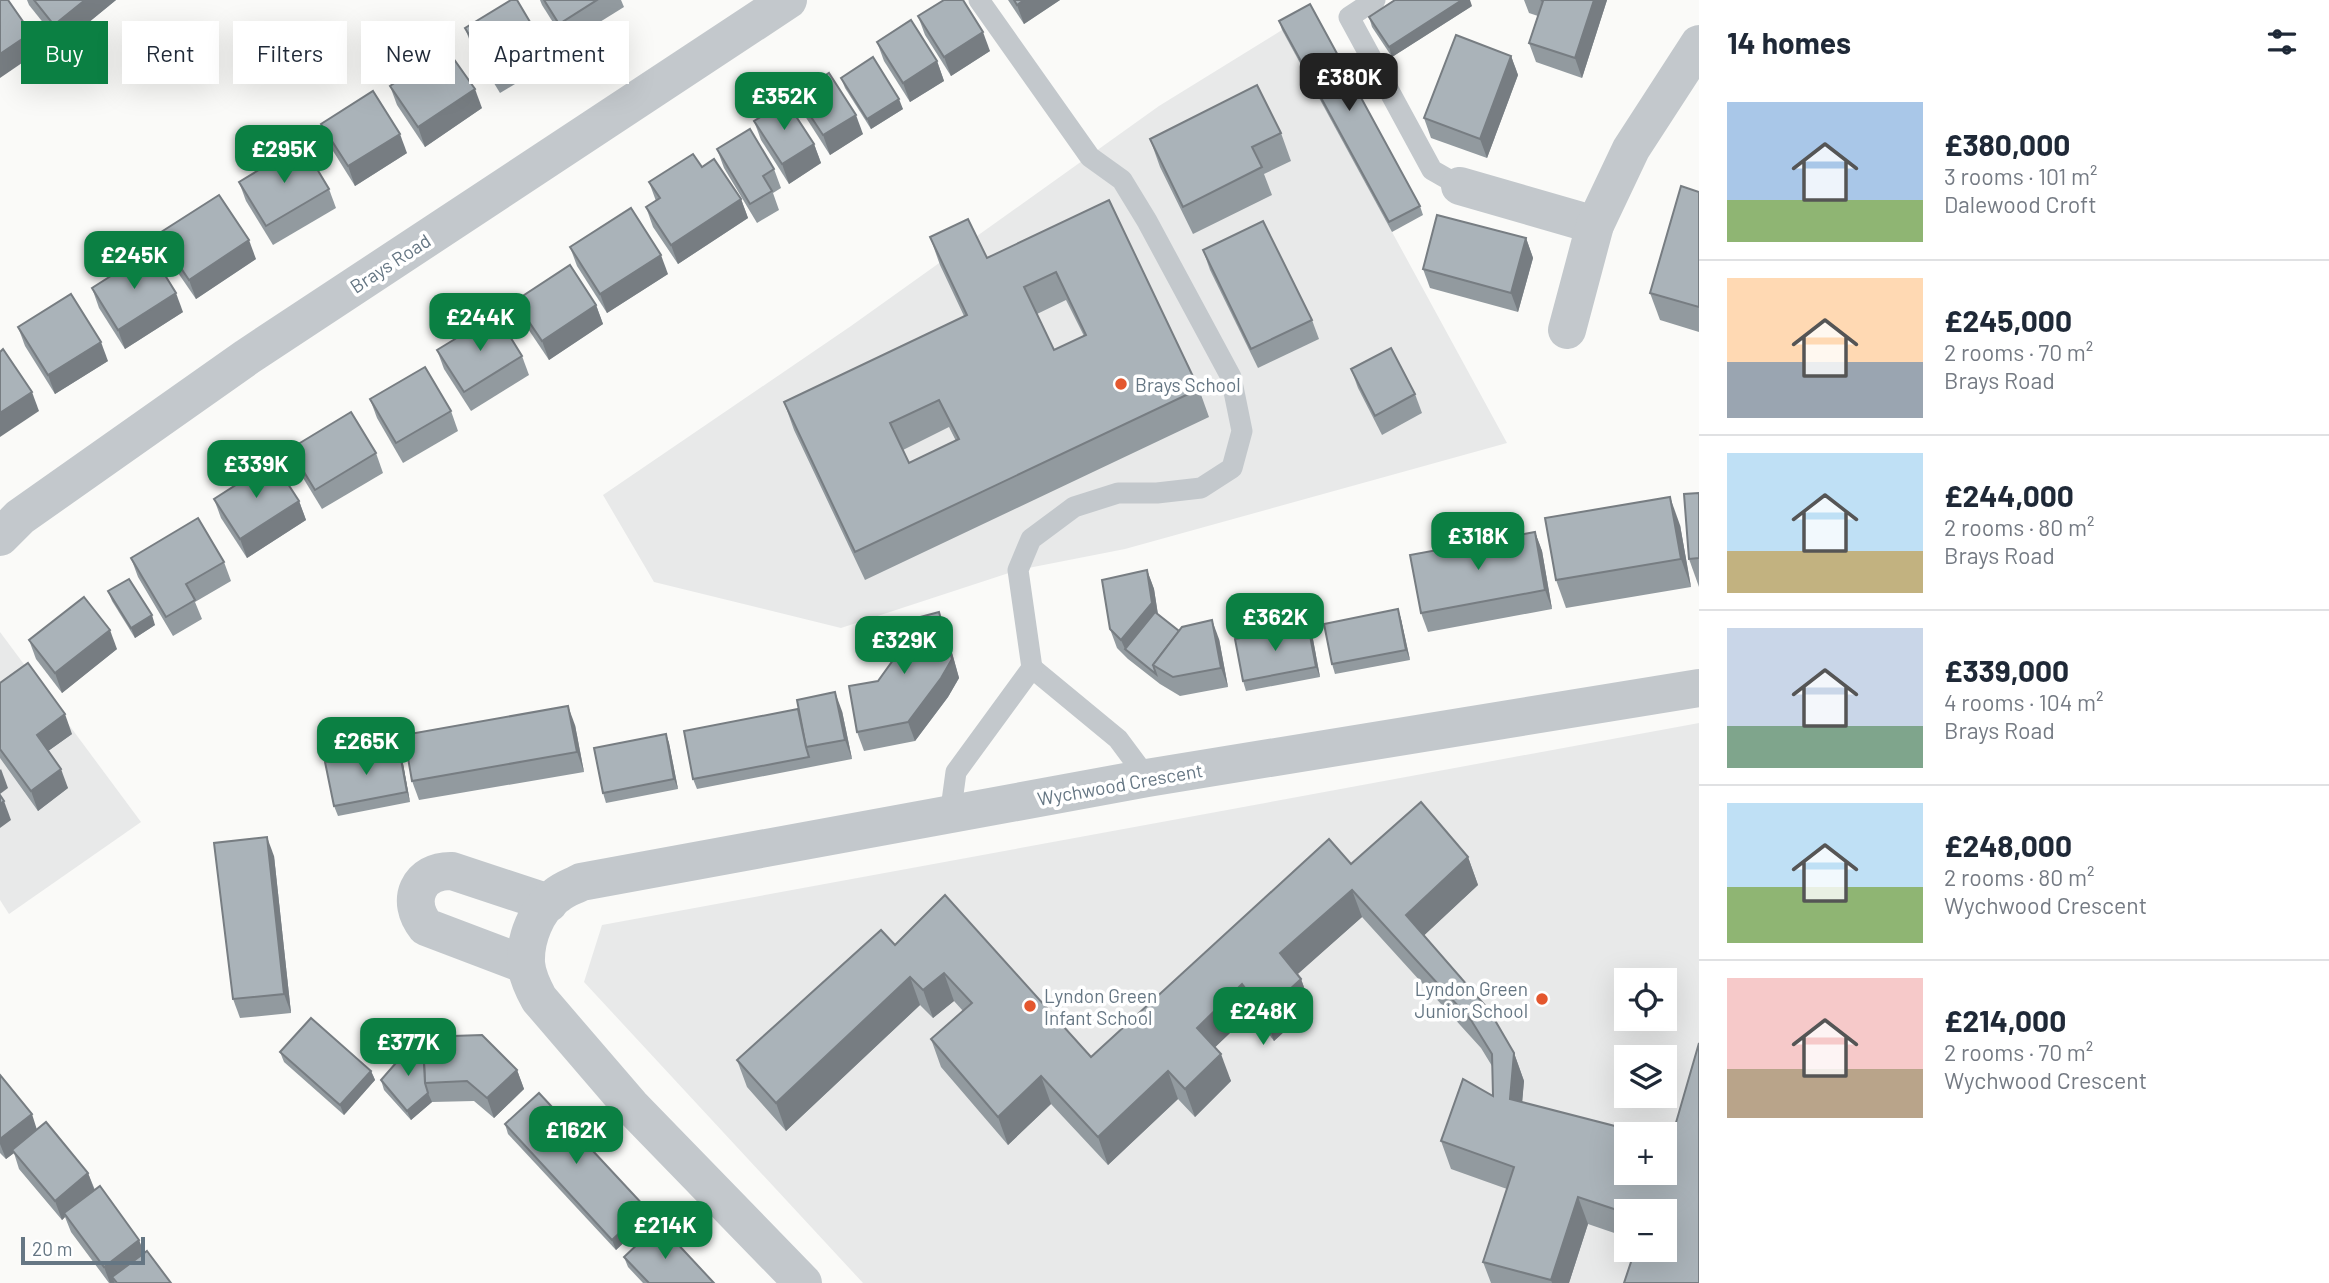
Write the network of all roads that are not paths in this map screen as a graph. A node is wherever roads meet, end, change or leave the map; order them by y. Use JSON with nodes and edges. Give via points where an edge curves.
{"nodes":[{"id":1,"x":788,"y":0,"type":"edge"},
{"id":2,"x":979,"y":0,"type":"edge"},
{"id":3,"x":1375,"y":0,"type":"edge"},
{"id":4,"x":1699,"y":44,"type":"edge"},
{"id":5,"x":1461,"y":186,"type":"joint"},
{"id":6,"x":1595,"y":225,"type":"junction"},
{"id":7,"x":1567,"y":330,"type":"dead end"},
{"id":8,"x":0,"y":537,"type":"edge"},
{"id":9,"x":1031,"y":668,"type":"junction"},
{"id":10,"x":1699,"y":688,"type":"edge"},
{"id":11,"x":1147,"y":778,"type":"junction"},
{"id":12,"x":950,"y":816,"type":"junction"},
{"id":13,"x":549,"y":903,"type":"junction"},
{"id":14,"x":526,"y":965,"type":"junction"},
{"id":15,"x":803,"y":1283,"type":"edge"}],
"edges":[{"from":1,"to":8,"type":"street","name":"Brays Road","via":[[247,357],[20,517]]},
{"from":2,"to":9,"type":"lane","via":[[1090,157],[1122,180],[1231,377],[1242,431],[1232,468],[1200,488],[1118,493],[1074,507],[1031,539],[1018,570]]},
{"from":3,"to":5,"type":"lane","via":[[1349,17],[1432,170]]},
{"from":4,"to":6,"type":"street","via":[[1631,149]]},
{"from":5,"to":6,"type":"street"},
{"from":6,"to":7,"type":"street"},
{"from":9,"to":11,"type":"lane","via":[[1118,739]]},
{"from":9,"to":12,"type":"lane","via":[[956,772]]},
{"from":10,"to":11,"type":"street","name":"Wychwood Crescent"},
{"from":11,"to":12,"type":"street","name":"Wychwood Crescent"},
{"from":12,"to":13,"type":"street","name":"Wychwood Crescent","via":[[582,882]]},
{"from":13,"to":14,"type":"street","name":"Wychwood Crescent","via":[[532,930]]},
{"from":13,"to":14,"type":"street","via":[[452,871],[432,874],[417,891],[416,909],[426,926]]},
{"from":14,"to":15,"type":"street","via":[[530,982],[551,1015],[631,1106]]}]}
